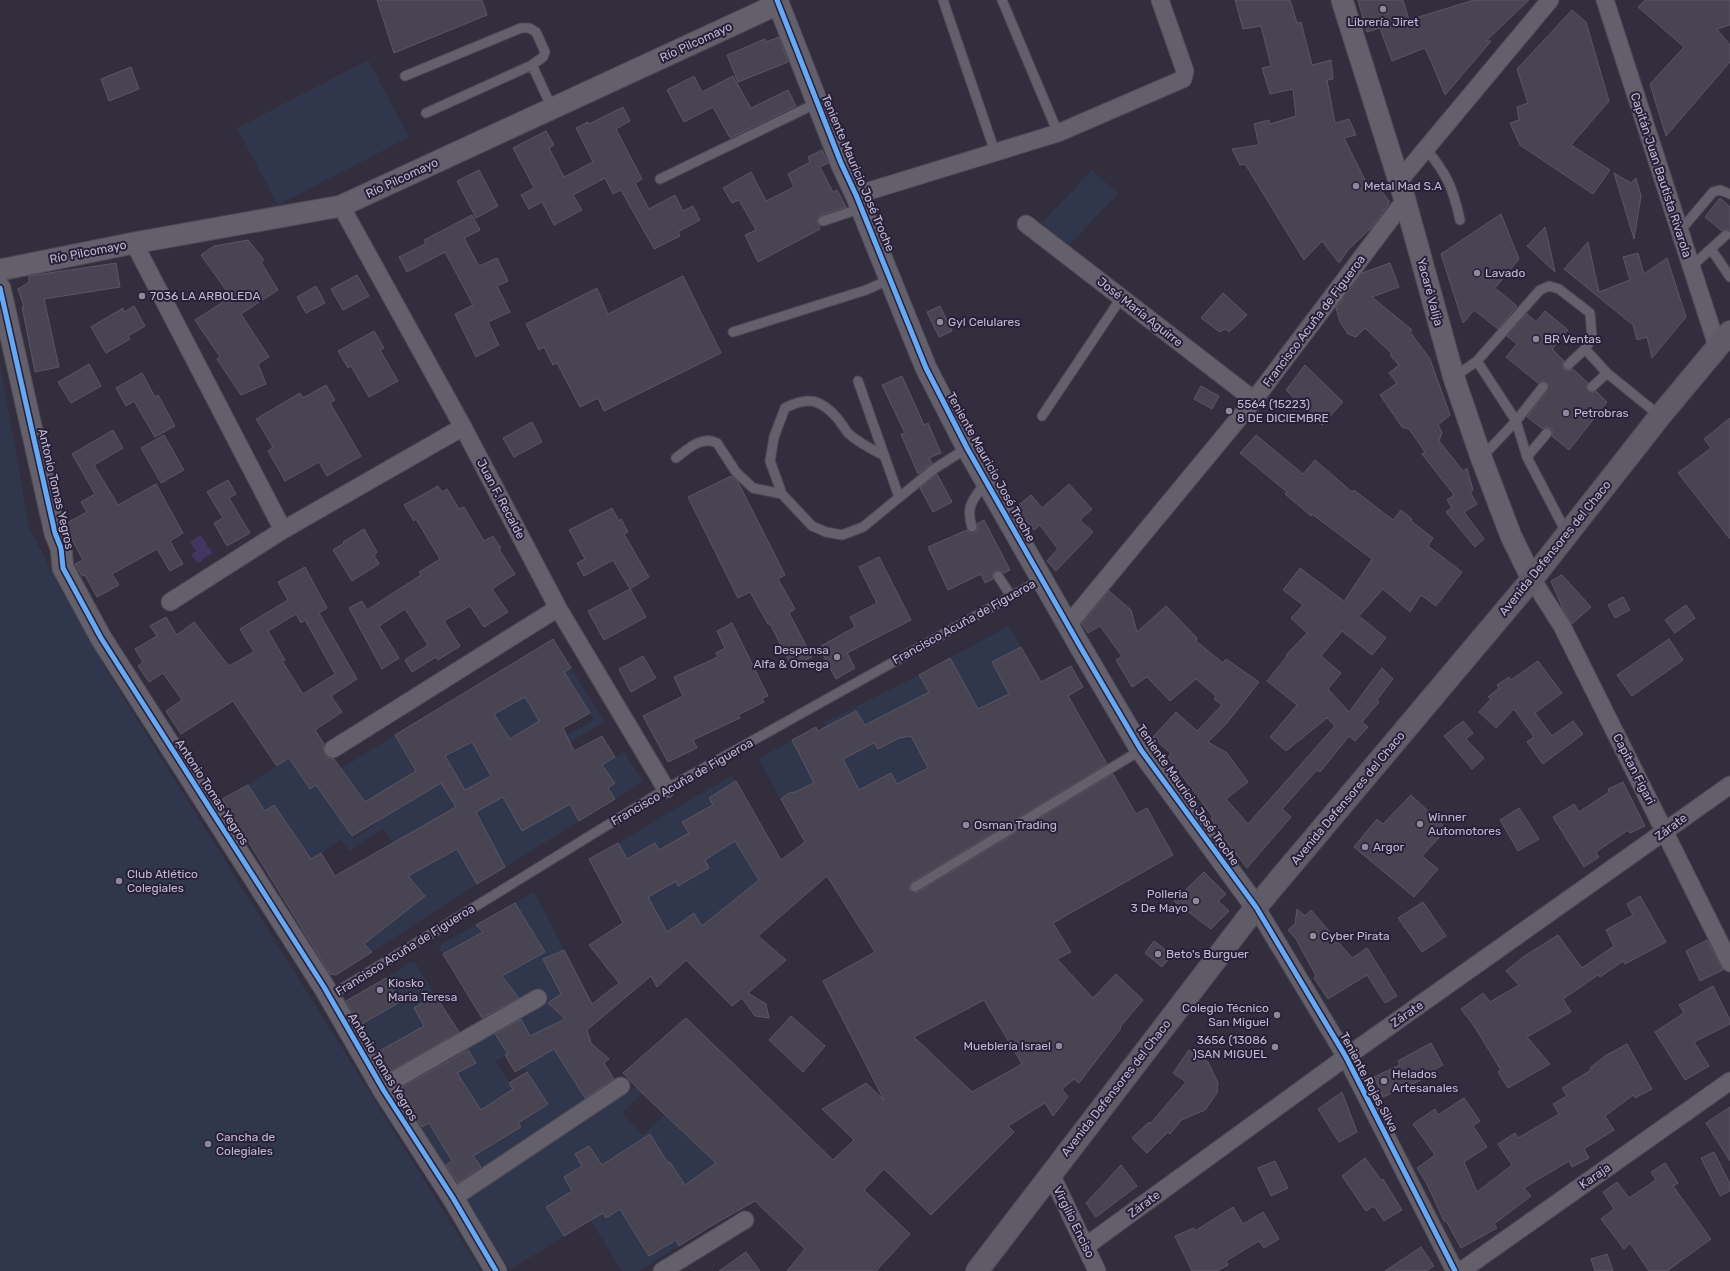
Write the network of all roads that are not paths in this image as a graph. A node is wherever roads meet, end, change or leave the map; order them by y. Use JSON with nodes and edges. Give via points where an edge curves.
{"nodes":[{"id":1,"x":943,"y":0,"type":"edge"},
{"id":2,"x":1002,"y":0,"type":"edge"},
{"id":3,"x":1160,"y":0,"type":"edge"},
{"id":4,"x":1342,"y":0,"type":"edge"},
{"id":5,"x":1550,"y":0,"type":"edge"},
{"id":6,"x":1605,"y":0,"type":"edge"},
{"id":7,"x":777,"y":2,"type":"edge"},
{"id":8,"x":532,"y":65,"type":"junction"},
{"id":9,"x":405,"y":76,"type":"dead end"},
{"id":10,"x":817,"y":103,"type":"junction"},
{"id":11,"x":552,"y":108,"type":"junction"},
{"id":12,"x":426,"y":113,"type":"dead end"},
{"id":13,"x":1058,"y":133,"type":"junction"},
{"id":14,"x":1426,"y":149,"type":"junction"},
{"id":15,"x":995,"y":152,"type":"junction"},
{"id":16,"x":660,"y":179,"type":"dead end"},
{"id":17,"x":1402,"y":190,"type":"junction"},
{"id":18,"x":1730,"y":194,"type":"edge"},
{"id":19,"x":859,"y":201,"type":"junction"},
{"id":20,"x":341,"y":206,"type":"junction"},
{"id":21,"x":1460,"y":220,"type":"dead end"},
{"id":22,"x":822,"y":221,"type":"dead end"},
{"id":23,"x":1026,"y":224,"type":"dead end"},
{"id":24,"x":1679,"y":232,"type":"junction"},
{"id":25,"x":1726,"y":235,"type":"dead end"},
{"id":26,"x":134,"y":243,"type":"junction"},
{"id":27,"x":1710,"y":249,"type":"junction"},
{"id":28,"x":1691,"y":267,"type":"junction"},
{"id":29,"x":0,"y":270,"type":"edge"},
{"id":30,"x":1730,"y":277,"type":"edge"},
{"id":31,"x":891,"y":279,"type":"junction"},
{"id":32,"x":0,"y":288,"type":"edge"},
{"id":33,"x":1121,"y":298,"type":"junction"},
{"id":34,"x":733,"y":332,"type":"dead end"},
{"id":35,"x":0,"y":335,"type":"edge"},
{"id":36,"x":1724,"y":341,"type":"edge"},
{"id":37,"x":1585,"y":349,"type":"junction"},
{"id":38,"x":1477,"y":361,"type":"junction"},
{"id":39,"x":1568,"y":364,"type":"dead end"},
{"id":40,"x":1607,"y":373,"type":"junction"},
{"id":41,"x":1454,"y":378,"type":"junction"},
{"id":42,"x":858,"y":381,"type":"dead end"},
{"id":43,"x":1543,"y":387,"type":"dead end"},
{"id":44,"x":1592,"y":387,"type":"dead end"},
{"id":45,"x":1254,"y":400,"type":"junction"},
{"id":46,"x":1042,"y":416,"type":"dead end"},
{"id":47,"x":1660,"y":416,"type":"junction"},
{"id":48,"x":1516,"y":421,"type":"junction"},
{"id":49,"x":463,"y":427,"type":"junction"},
{"id":50,"x":1547,"y":433,"type":"dead end"},
{"id":51,"x":967,"y":448,"type":"junction"},
{"id":52,"x":883,"y":454,"type":"junction"},
{"id":53,"x":1481,"y":457,"type":"junction"},
{"id":54,"x":1527,"y":457,"type":"junction"},
{"id":55,"x":676,"y":458,"type":"dead end"},
{"id":56,"x":987,"y":481,"type":"junction"},
{"id":57,"x":782,"y":494,"type":"junction"},
{"id":58,"x":899,"y":497,"type":"junction"},
{"id":59,"x":972,"y":527,"type":"dead end"},
{"id":60,"x":283,"y":530,"type":"junction"},
{"id":61,"x":1567,"y":534,"type":"junction"},
{"id":62,"x":63,"y":568,"type":"junction"},
{"id":63,"x":998,"y":576,"type":"dead end"},
{"id":64,"x":1042,"y":579,"type":"junction"},
{"id":65,"x":1532,"y":579,"type":"junction"},
{"id":66,"x":1011,"y":596,"type":"junction"},
{"id":67,"x":170,"y":602,"type":"dead end"},
{"id":68,"x":558,"y":608,"type":"junction"},
{"id":69,"x":1068,"y":625,"type":"junction"},
{"id":70,"x":333,"y":749,"type":"dead end"},
{"id":71,"x":1141,"y":750,"type":"junction"},
{"id":72,"x":1730,"y":785,"type":"edge"},
{"id":73,"x":666,"y":789,"type":"junction"},
{"id":74,"x":1666,"y":832,"type":"junction"},
{"id":75,"x":915,"y":887,"type":"dead end"},
{"id":76,"x":1256,"y":907,"type":"junction"},
{"id":77,"x":1730,"y":963,"type":"edge"},
{"id":78,"x":330,"y":996,"type":"junction"},
{"id":79,"x":538,"y":998,"type":"dead end"},
{"id":80,"x":1346,"y":1057,"type":"junction"},
{"id":81,"x":1730,"y":1081,"type":"edge"},
{"id":82,"x":621,"y":1086,"type":"dead end"},
{"id":83,"x":382,"y":1088,"type":"junction"},
{"id":84,"x":1051,"y":1174,"type":"junction"},
{"id":85,"x":453,"y":1198,"type":"junction"},
{"id":86,"x":745,"y":1220,"type":"dead end"},
{"id":87,"x":1086,"y":1246,"type":"junction"},
{"id":88,"x":496,"y":1271,"type":"edge"},
{"id":89,"x":662,"y":1271,"type":"edge"},
{"id":90,"x":977,"y":1271,"type":"edge"},
{"id":91,"x":1097,"y":1271,"type":"edge"},
{"id":92,"x":1455,"y":1271,"type":"edge"},
{"id":93,"x":1461,"y":1271,"type":"edge"}],
"edges":[{"from":1,"to":15,"type":"lane"},
{"from":2,"to":13,"type":"lane"},
{"from":3,"to":13,"type":"street","via":[[1185,71],[1183,79]]},
{"from":4,"to":17,"type":"street","name":"Yacaré Valija"},
{"from":5,"to":14,"type":"street","name":"Francisco Acuña de Figueroa"},
{"from":6,"to":24,"type":"street","name":"Capitán Juan Bautista Rivarola"},
{"from":7,"to":10,"type":"street","name":"Teniente Mauricio José Troche"},
{"from":7,"to":11,"type":"street","name":"Río Pilcomayo"},
{"from":8,"to":9,"type":"lane","via":[[543,58],[545,52],[536,32],[529,28],[521,28]]},
{"from":8,"to":11,"type":"lane"},
{"from":8,"to":12,"type":"lane"},
{"from":10,"to":16,"type":"lane"},
{"from":10,"to":19,"type":"street","name":"Teniente Mauricio José Troche"},
{"from":11,"to":20,"type":"street","name":"Río Pilcomayo"},
{"from":13,"to":15,"type":"street"},
{"from":14,"to":17,"type":"street","name":"Francisco Acuña de Figueroa"},
{"from":14,"to":21,"type":"lane","via":[[1449,181],[1455,194]]},
{"from":15,"to":19,"type":"street"},
{"from":17,"to":41,"type":"street","name":"Yacaré Valija"},
{"from":17,"to":45,"type":"street","name":"Francisco Acuña de Figueroa"},
{"from":18,"to":24,"type":"lane","via":[[1720,190],[1713,192]]},
{"from":19,"to":22,"type":"lane"},
{"from":19,"to":31,"type":"street","name":"Teniente Mauricio José Troche"},
{"from":20,"to":26,"type":"street","name":"Río Pilcomayo"},
{"from":20,"to":49,"type":"street","name":"Juan F. Recalde"},
{"from":23,"to":33,"type":"street","name":"José María Aguirre"},
{"from":24,"to":28,"type":"street","name":"Capitán Juan Bautista Rivarola"},
{"from":25,"to":27,"type":"lane"},
{"from":26,"to":29,"type":"street","name":"Río Pilcomayo"},
{"from":26,"to":60,"type":"street"},
{"from":27,"to":28,"type":"lane"},
{"from":27,"to":30,"type":"lane"},
{"from":28,"to":36,"type":"street","name":"Capitán Juan Bautista Rivarola"},
{"from":31,"to":34,"type":"lane","via":[[866,290]]},
{"from":31,"to":51,"type":"street","name":"Teniente Mauricio José Troche","via":[[926,368]]},
{"from":32,"to":62,"type":"street","name":"Antonio Tomas Yegros","via":[[55,533],[61,548]]},
{"from":33,"to":45,"type":"street","name":"José María Aguirre"},
{"from":33,"to":46,"type":"lane"},
{"from":35,"to":62,"type":"street","via":[[44,537],[50,552]]},
{"from":36,"to":47,"type":"main road","name":"Avenida Defensores del Chaco"},
{"from":37,"to":38,"type":"lane","via":[[1592,338],[1590,313],[1560,289],[1549,286],[1540,290]]},
{"from":37,"to":39,"type":"lane"},
{"from":37,"to":40,"type":"lane"},
{"from":38,"to":41,"type":"lane"},
{"from":38,"to":48,"type":"lane"},
{"from":40,"to":44,"type":"lane"},
{"from":40,"to":47,"type":"lane"},
{"from":41,"to":53,"type":"street","name":"Yacaré Valija"},
{"from":42,"to":52,"type":"lane"},
{"from":43,"to":48,"type":"lane"},
{"from":45,"to":69,"type":"street","name":"Francisco Acuña de Figueroa"},
{"from":47,"to":61,"type":"main road","name":"Avenida Defensores del Chaco"},
{"from":48,"to":53,"type":"lane"},
{"from":48,"to":54,"type":"lane"},
{"from":49,"to":60,"type":"street"},
{"from":49,"to":68,"type":"street","name":"Juan F. Recalde"},
{"from":50,"to":54,"type":"lane"},
{"from":51,"to":56,"type":"street","name":"Teniente Mauricio José Troche"},
{"from":51,"to":58,"type":"lane","via":[[934,469]]},
{"from":52,"to":57,"type":"lane","via":[[865,446],[849,434],[826,407],[811,400],[797,401],[785,408],[774,437],[770,461]]},
{"from":52,"to":58,"type":"lane"},
{"from":53,"to":65,"type":"street","name":"Yacaré Valija","via":[[1511,536]]},
{"from":54,"to":61,"type":"lane"},
{"from":55,"to":57,"type":"lane","via":[[695,444],[707,439],[713,440],[736,472],[754,488]]},
{"from":56,"to":59,"type":"lane","via":[[971,502],[968,515]]},
{"from":56,"to":64,"type":"street","name":"Teniente Mauricio José Troche"},
{"from":57,"to":58,"type":"lane","via":[[812,526],[842,535],[863,527]]},
{"from":60,"to":67,"type":"street"},
{"from":61,"to":65,"type":"main road","name":"Avenida Defensores del Chaco"},
{"from":62,"to":78,"type":"street","name":"Antonio Tomas Yegros","via":[[101,638]]},
{"from":63,"to":66,"type":"lane"},
{"from":64,"to":66,"type":"lane","name":"Francisco Acuña de Figueroa"},
{"from":64,"to":69,"type":"street","name":"Teniente Mauricio José Troche"},
{"from":65,"to":74,"type":"street","name":"Capitan Figari","via":[[1562,626]]},
{"from":65,"to":76,"type":"main road","name":"Avenida Defensores del Chaco"},
{"from":66,"to":73,"type":"lane","name":"Francisco Acuña de Figueroa"},
{"from":68,"to":70,"type":"street"},
{"from":68,"to":73,"type":"street","name":"Juan F. Recalde"},
{"from":69,"to":71,"type":"street","name":"Teniente Mauricio José Troche"},
{"from":71,"to":75,"type":"lane"},
{"from":71,"to":76,"type":"street","name":"Teniente Mauricio José Troche"},
{"from":72,"to":74,"type":"street","name":"Zárate"},
{"from":73,"to":78,"type":"lane","name":"Francisco Acuña de Figueroa"},
{"from":74,"to":77,"type":"street","name":"Capitan Figari"},
{"from":74,"to":80,"type":"street","name":"Zárate"},
{"from":76,"to":80,"type":"street","name":"Teniente Rojas Silva"},
{"from":76,"to":84,"type":"main road","name":"Avenida Defensores del Chaco"},
{"from":78,"to":83,"type":"street","name":"Antonio Tomas Yegros"},
{"from":79,"to":83,"type":"street"},
{"from":80,"to":87,"type":"street","name":"Zárate"},
{"from":80,"to":92,"type":"street","name":"Teniente Rojas Silva"},
{"from":81,"to":93,"type":"street","name":"Karaja"},
{"from":82,"to":85,"type":"street"},
{"from":83,"to":85,"type":"street","name":"Antonio Tomas Yegros"},
{"from":84,"to":87,"type":"street","name":"Virgilio Enciso"},
{"from":84,"to":90,"type":"main road","name":"Avenida Defensores del Chaco"},
{"from":85,"to":88,"type":"street","name":"Antonio Tomas Yegros"},
{"from":86,"to":89,"type":"street"},
{"from":87,"to":91,"type":"street","name":"Virgilio Enciso"}]}
